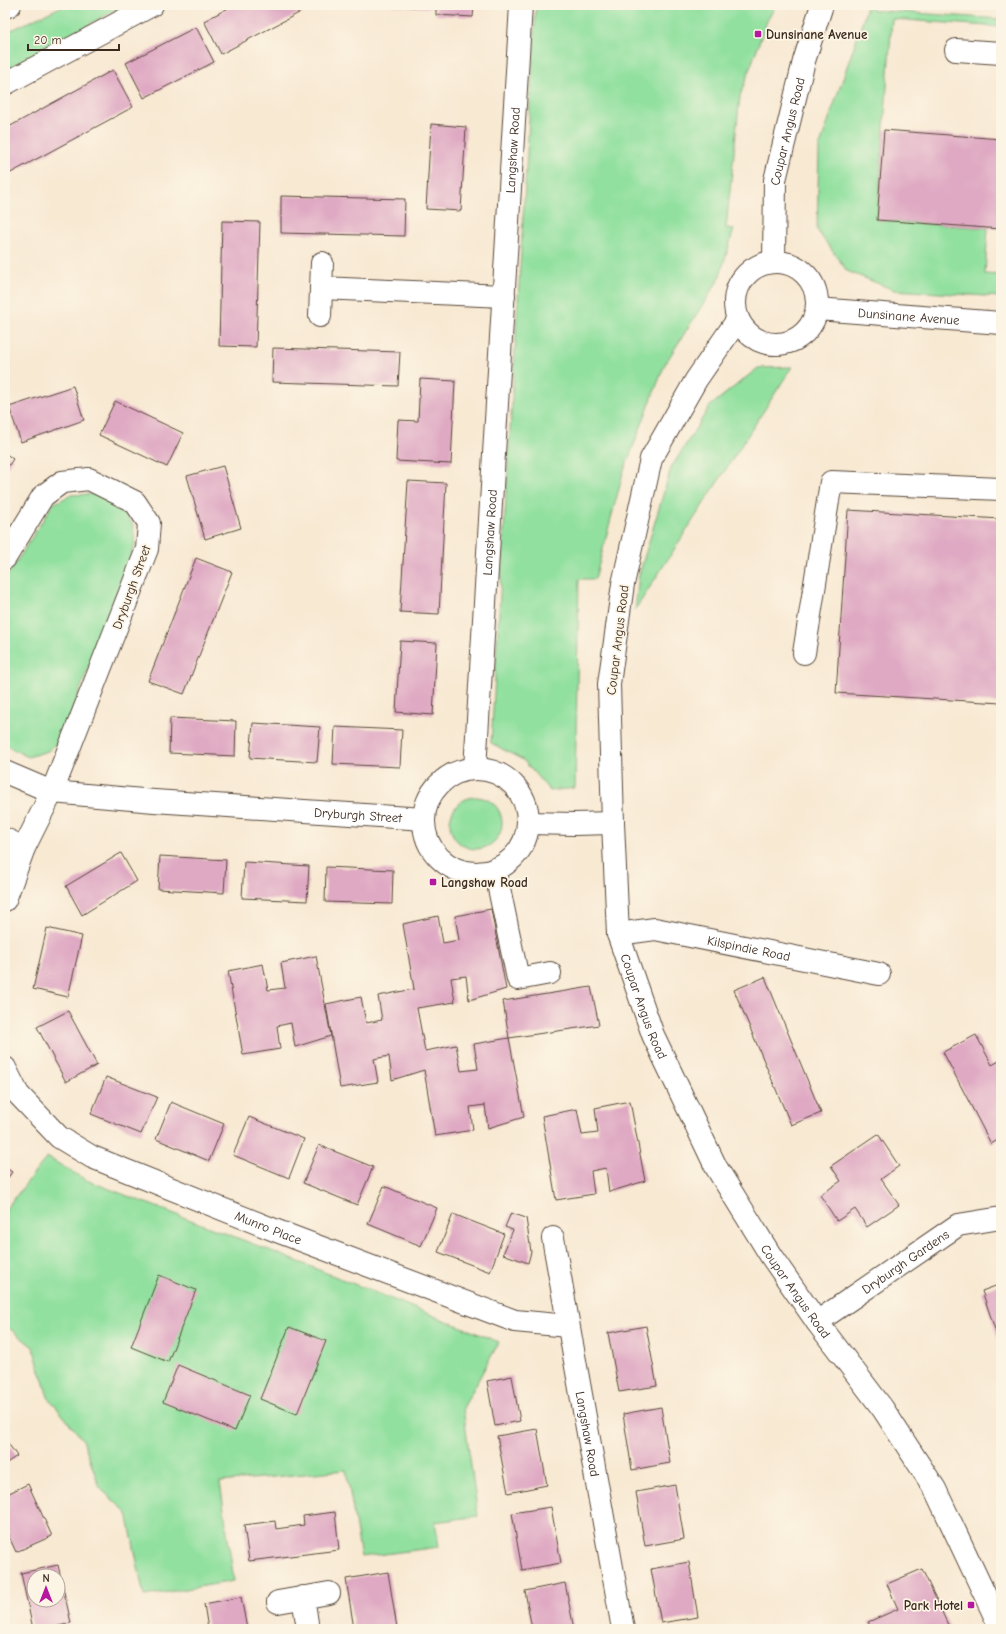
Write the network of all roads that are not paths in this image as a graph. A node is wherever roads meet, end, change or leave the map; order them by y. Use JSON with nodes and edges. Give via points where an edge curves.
{"nodes":[{"id":1,"x":10,"y":5,"type":"edge"},
{"id":2,"x":152,"y":5,"type":"edge"},
{"id":3,"x":521,"y":5,"type":"edge"},
{"id":4,"x":822,"y":5,"type":"edge"},
{"id":5,"x":5,"y":7,"type":"edge"},
{"id":6,"x":956,"y":50,"type":"dead end"},
{"id":7,"x":1001,"y":53,"type":"edge"},
{"id":8,"x":5,"y":84,"type":"edge"},
{"id":9,"x":774,"y":262,"type":"junction"},
{"id":10,"x":322,"y":263,"type":"dead end"},
{"id":11,"x":321,"y":288,"type":"junction"},
{"id":12,"x":504,"y":296,"type":"junction"},
{"id":13,"x":817,"y":309,"type":"junction"},
{"id":14,"x":320,"y":316,"type":"dead end"},
{"id":15,"x":738,"y":319,"type":"junction"},
{"id":16,"x":1001,"y":323,"type":"edge"},
{"id":17,"x":1001,"y":489,"type":"edge"},
{"id":18,"x":5,"y":558,"type":"edge"},
{"id":19,"x":804,"y":653,"type":"dead end"},
{"id":20,"x":475,"y":769,"type":"junction"},
{"id":21,"x":5,"y":772,"type":"edge"},
{"id":22,"x":52,"y":792,"type":"junction"},
{"id":23,"x":424,"y":819,"type":"junction"},
{"id":24,"x":528,"y":822,"type":"junction"},
{"id":25,"x":612,"y":822,"type":"junction"},
{"id":26,"x":14,"y":844,"type":"edge"},
{"id":27,"x":496,"y":869,"type":"junction"},
{"id":28,"x":5,"y":900,"type":"edge"},
{"id":29,"x":618,"y":934,"type":"junction"},
{"id":30,"x":550,"y":973,"type":"dead end"},
{"id":31,"x":879,"y":974,"type":"dead end"},
{"id":32,"x":5,"y":1068,"type":"edge"},
{"id":33,"x":1001,"y":1218,"type":"edge"},
{"id":34,"x":553,"y":1238,"type":"dead end"},
{"id":35,"x":817,"y":1322,"type":"junction"},
{"id":36,"x":568,"y":1326,"type":"junction"},
{"id":37,"x":328,"y":1593,"type":"dead end"},
{"id":38,"x":303,"y":1598,"type":"junction"},
{"id":39,"x":278,"y":1602,"type":"dead end"},
{"id":40,"x":308,"y":1629,"type":"edge"},
{"id":41,"x":623,"y":1629,"type":"edge"},
{"id":42,"x":1001,"y":1629,"type":"edge"}],
"edges":[{"from":1,"to":5,"type":"main road"},
{"from":2,"to":8,"type":"main road"},
{"from":3,"to":12,"type":"main road","name":"Langshaw Road"},
{"from":4,"to":9,"type":"main road","name":"Coupar Angus Road","via":[[804,61],[775,180]]},
{"from":6,"to":7,"type":"main road"},
{"from":9,"to":13,"type":"main road","via":[[789,264],[801,270],[811,281]]},
{"from":9,"to":15,"type":"main road","via":[[761,264],[740,281],[735,293],[734,307]]},
{"from":10,"to":11,"type":"main road"},
{"from":11,"to":12,"type":"main road"},
{"from":11,"to":14,"type":"main road"},
{"from":12,"to":20,"type":"main road","name":"Langshaw Road"},
{"from":13,"to":15,"type":"main road","via":[[804,333],[794,340],[781,344],[755,339],[745,331]]},
{"from":13,"to":16,"type":"main road","name":"Dunsinane Avenue"},
{"from":15,"to":25,"type":"main road","name":"Coupar Angus Road","via":[[696,380],[651,459],[623,584],[609,684]]},
{"from":17,"to":19,"type":"main road","via":[[831,482]]},
{"from":18,"to":22,"type":"main road","name":"Dryburgh Street","via":[[43,496],[62,482],[89,479],[135,502],[149,523],[148,549]]},
{"from":20,"to":23,"type":"main road","via":[[460,771],[446,778],[434,790],[427,803]]},
{"from":20,"to":24,"type":"main road","via":[[491,771],[506,778],[518,790],[526,805]]},
{"from":21,"to":22,"type":"main road","name":"Dryburgh Street"},
{"from":22,"to":23,"type":"main road","name":"Dryburgh Street","via":[[162,802]]},
{"from":22,"to":26,"type":"main road"},
{"from":23,"to":27,"type":"main road","via":[[426,836],[434,852],[446,863],[462,871],[479,873]]},
{"from":24,"to":25,"type":"main road"},
{"from":24,"to":27,"type":"main road","via":[[526,837],[519,850],[508,862]]},
{"from":25,"to":29,"type":"main road","name":"Coupar Angus Road"},
{"from":26,"to":28,"type":"main road"},
{"from":27,"to":30,"type":"main road","via":[[518,979]]},
{"from":29,"to":31,"type":"main road","name":"Kilspindie Road","via":[[655,929]]},
{"from":29,"to":35,"type":"main road","name":"Coupar Angus Road","via":[[653,1034],[716,1167],[771,1256]]},
{"from":32,"to":36,"type":"main road","name":"Munro Place","via":[[18,1094],[58,1138],[92,1157],[277,1231],[515,1321]]},
{"from":33,"to":35,"type":"main road","name":"Dryburgh Gardens","via":[[958,1225]]},
{"from":34,"to":36,"type":"main road","name":"Langshaw Road"},
{"from":35,"to":42,"type":"main road","name":"Coupar Angus Road","via":[[883,1409],[935,1490]]},
{"from":36,"to":41,"type":"main road","name":"Langshaw Road"},
{"from":37,"to":38,"type":"main road"},
{"from":38,"to":39,"type":"main road"},
{"from":38,"to":40,"type":"main road"}]}
